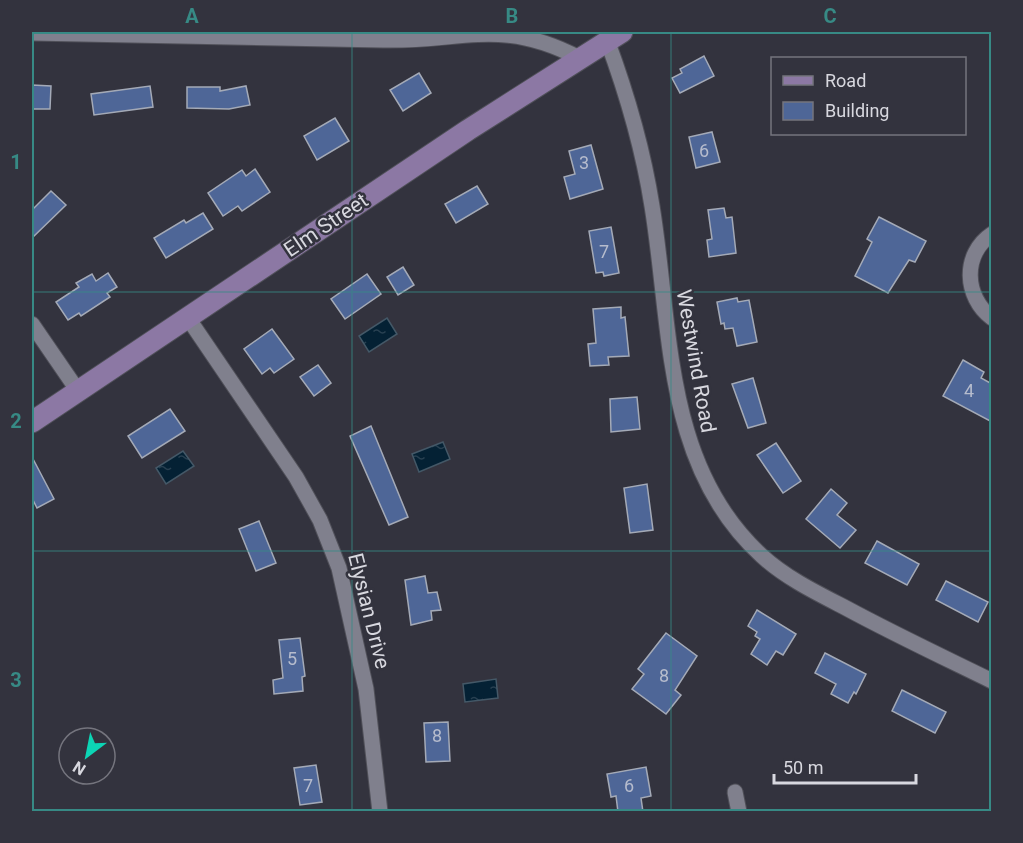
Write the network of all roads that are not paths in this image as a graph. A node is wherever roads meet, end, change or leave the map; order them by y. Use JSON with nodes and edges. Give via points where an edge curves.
{"nodes":[{"id":1,"x":32,"y":33,"type":"edge"},
{"id":2,"x":615,"y":36,"type":"edge"},
{"id":3,"x":579,"y":58,"type":"junction"},
{"id":4,"x":992,"y":234,"type":"edge"},
{"id":5,"x":188,"y":318,"type":"junction"},
{"id":6,"x":992,"y":318,"type":"edge"},
{"id":7,"x":32,"y":324,"type":"edge"},
{"id":8,"x":78,"y":391,"type":"junction"},
{"id":9,"x":32,"y":423,"type":"edge"},
{"id":10,"x":992,"y":681,"type":"edge"},
{"id":11,"x":735,"y":792,"type":"dead end"},
{"id":12,"x":380,"y":812,"type":"edge"},
{"id":13,"x":739,"y":812,"type":"edge"}],
"edges":[{"from":1,"to":3,"type":"street","via":[[403,41],[480,32],[526,36]]},
{"from":2,"to":3,"type":"main road","name":"Elm Street"},
{"from":2,"to":10,"type":"street","name":"Westwind Road","via":[[652,207],[676,390],[687,438],[720,508],[762,556],[790,577],[857,615]]},
{"from":3,"to":5,"type":"main road","name":"Elm Street"},
{"from":4,"to":6,"type":"street","via":[[976,250],[970,267],[975,299]]},
{"from":5,"to":8,"type":"main road","name":"Elm Street"},
{"from":5,"to":12,"type":"street","name":"Elysian Drive","via":[[296,477],[320,520],[339,568],[366,689]]},
{"from":7,"to":8,"type":"street"},
{"from":8,"to":9,"type":"main road","name":"Elm Street"},
{"from":11,"to":13,"type":"street"}]}
